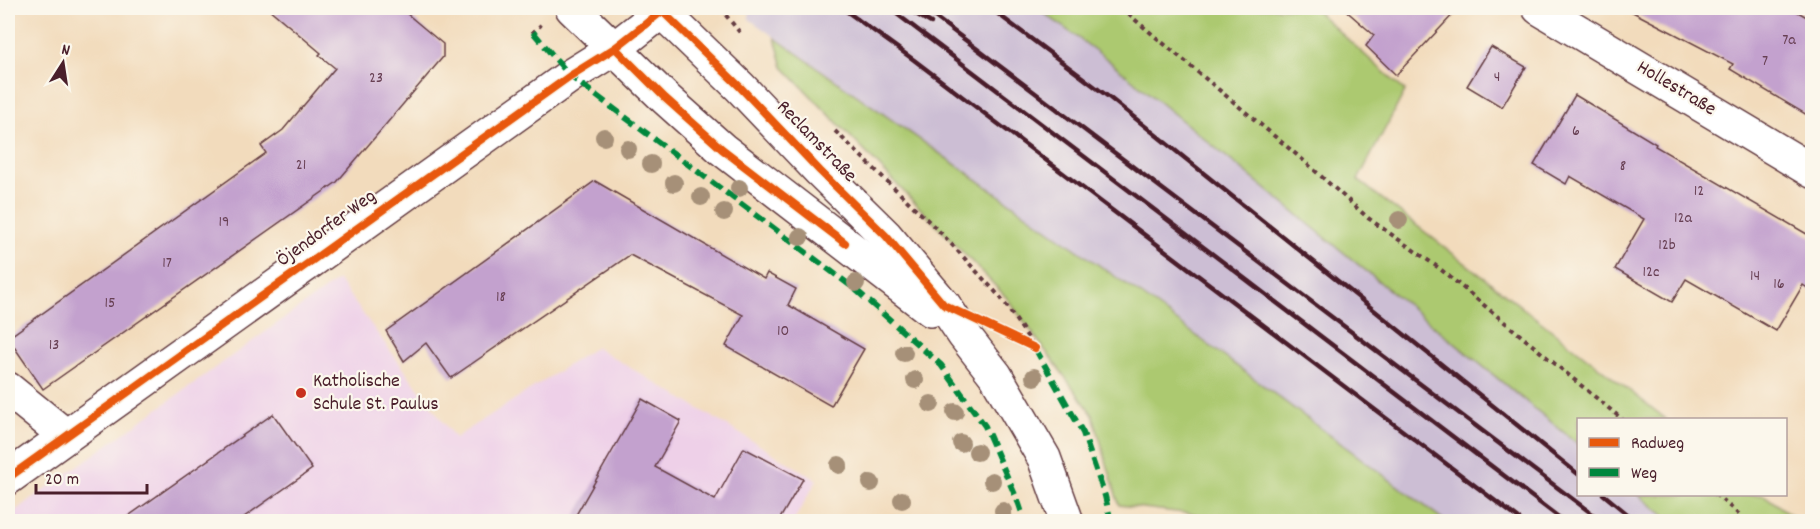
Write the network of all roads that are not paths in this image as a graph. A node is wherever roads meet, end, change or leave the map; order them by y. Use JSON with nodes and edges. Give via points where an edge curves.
{"nodes":[{"id":1,"x":572,"y":8,"type":"edge"},
{"id":2,"x":1539,"y":8,"type":"edge"},
{"id":3,"x":662,"y":9,"type":"edge"},
{"id":4,"x":615,"y":48,"type":"junction"},
{"id":5,"x":1812,"y":171,"type":"edge"},
{"id":6,"x":963,"y":335,"type":"junction"},
{"id":7,"x":8,"y":389,"type":"edge"},
{"id":8,"x":66,"y":436,"type":"junction"},
{"id":9,"x":8,"y":478,"type":"edge"},
{"id":10,"x":1067,"y":522,"type":"edge"}],
"edges":[{"from":1,"to":4,"type":"street","name":"Reclamstraße"},
{"from":2,"to":5,"type":"street","name":"Hollestraße"},
{"from":3,"to":4,"type":"street","name":"Öjendorfer Weg"},
{"from":3,"to":6,"type":"street","name":"Reclamstraße","via":[[886,236],[944,305]]},
{"from":4,"to":6,"type":"street","name":"Reclamstraße","via":[[722,149]]},
{"from":4,"to":8,"type":"street","name":"Öjendorfer Weg","via":[[570,76]]},
{"from":6,"to":10,"type":"street","name":"Reclamstraße","via":[[996,376],[1044,458]]},
{"from":7,"to":8,"type":"street"},
{"from":8,"to":9,"type":"street","name":"Öjendorfer Weg"}]}
